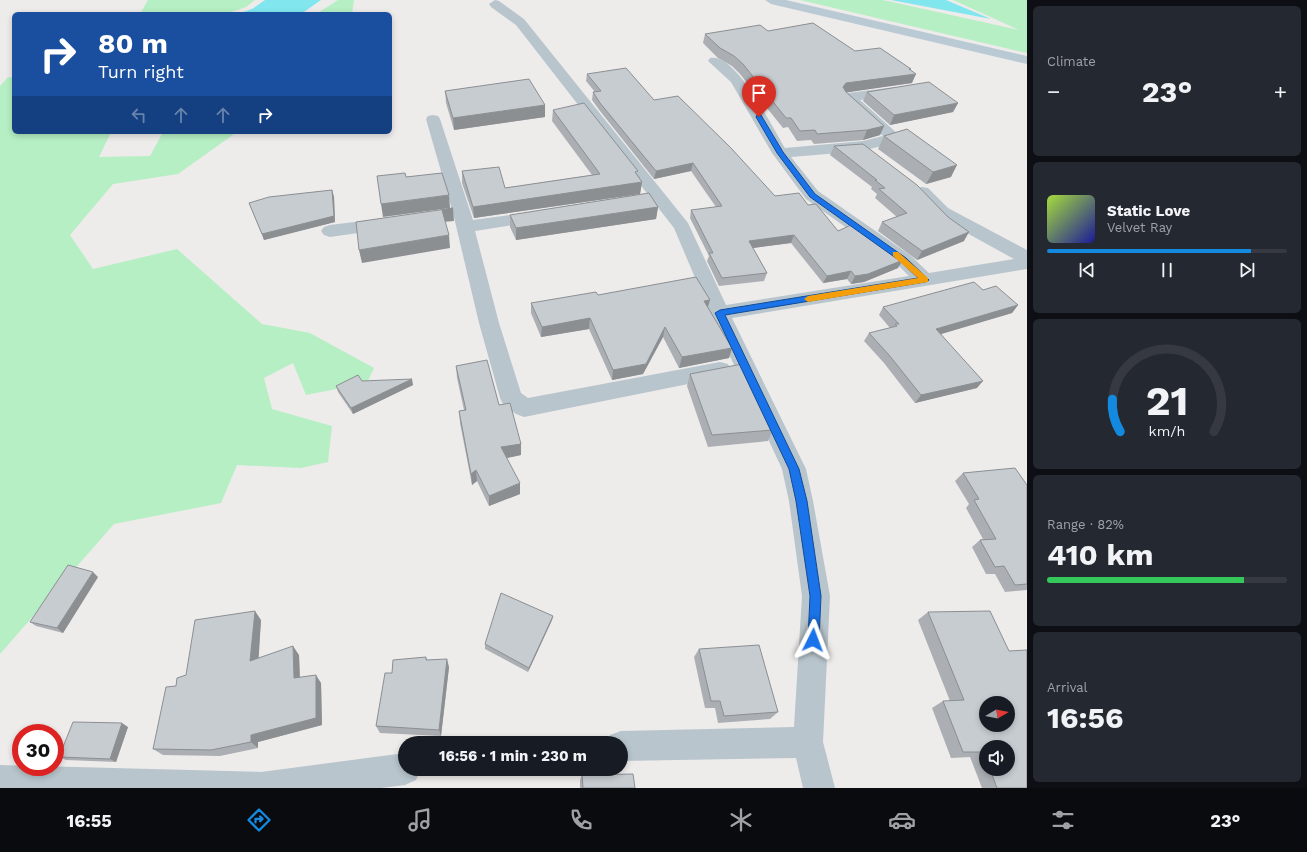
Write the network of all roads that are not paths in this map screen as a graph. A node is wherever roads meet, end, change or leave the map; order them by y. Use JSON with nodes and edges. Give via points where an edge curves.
{"nodes":[{"id":1,"x":771,"y":0,"type":"edge"},
{"id":2,"x":495,"y":4,"type":"dead end"},
{"id":3,"x":1027,"y":60,"type":"edge"},
{"id":4,"x":715,"y":61,"type":"dead end"},
{"id":5,"x":910,"y":89,"type":"edge"},
{"id":6,"x":433,"y":119,"type":"dead end"},
{"id":7,"x":863,"y":146,"type":"junction"},
{"id":8,"x":780,"y":153,"type":"junction"},
{"id":9,"x":882,"y":160,"type":"edge"},
{"id":10,"x":906,"y":179,"type":"edge"},
{"id":11,"x":557,"y":213,"type":"edge"},
{"id":12,"x":457,"y":219,"type":"junction"},
{"id":13,"x":400,"y":222,"type":"edge"},
{"id":14,"x":330,"y":231,"type":"dead end"},
{"id":15,"x":1027,"y":258,"type":"edge"},
{"id":16,"x":1027,"y":263,"type":"edge"},
{"id":17,"x":925,"y":280,"type":"junction"},
{"id":18,"x":720,"y":313,"type":"junction"},
{"id":19,"x":744,"y":365,"type":"junction"},
{"id":20,"x":808,"y":742,"type":"junction"},
{"id":21,"x":628,"y":746,"type":"edge"},
{"id":22,"x":398,"y":770,"type":"edge"},
{"id":23,"x":0,"y":781,"type":"edge"},
{"id":24,"x":819,"y":788,"type":"edge"}],
"edges":[{"from":1,"to":3,"type":"street"},
{"from":2,"to":18,"type":"street","via":[[520,22],[651,198],[682,227]]},
{"from":4,"to":8,"type":"street","via":[[737,80]]},
{"from":5,"to":7,"type":"street","via":[[848,97],[894,138]]},
{"from":6,"to":12,"type":"street"},
{"from":7,"to":8,"type":"street"},
{"from":7,"to":9,"type":"street"},
{"from":8,"to":17,"type":"street","via":[[812,195],[903,259]]},
{"from":10,"to":15,"type":"street","via":[[942,212]]},
{"from":11,"to":12,"type":"street"},
{"from":12,"to":19,"type":"street","via":[[511,398],[524,408]]},
{"from":13,"to":14,"type":"street"},
{"from":16,"to":17,"type":"street"},
{"from":17,"to":18,"type":"street"},
{"from":18,"to":19,"type":"street"},
{"from":19,"to":20,"type":"street","via":[[794,469],[801,501],[816,596]]},
{"from":20,"to":21,"type":"street"},
{"from":20,"to":24,"type":"street"},
{"from":22,"to":23,"type":"street","via":[[261,788]]}]}
